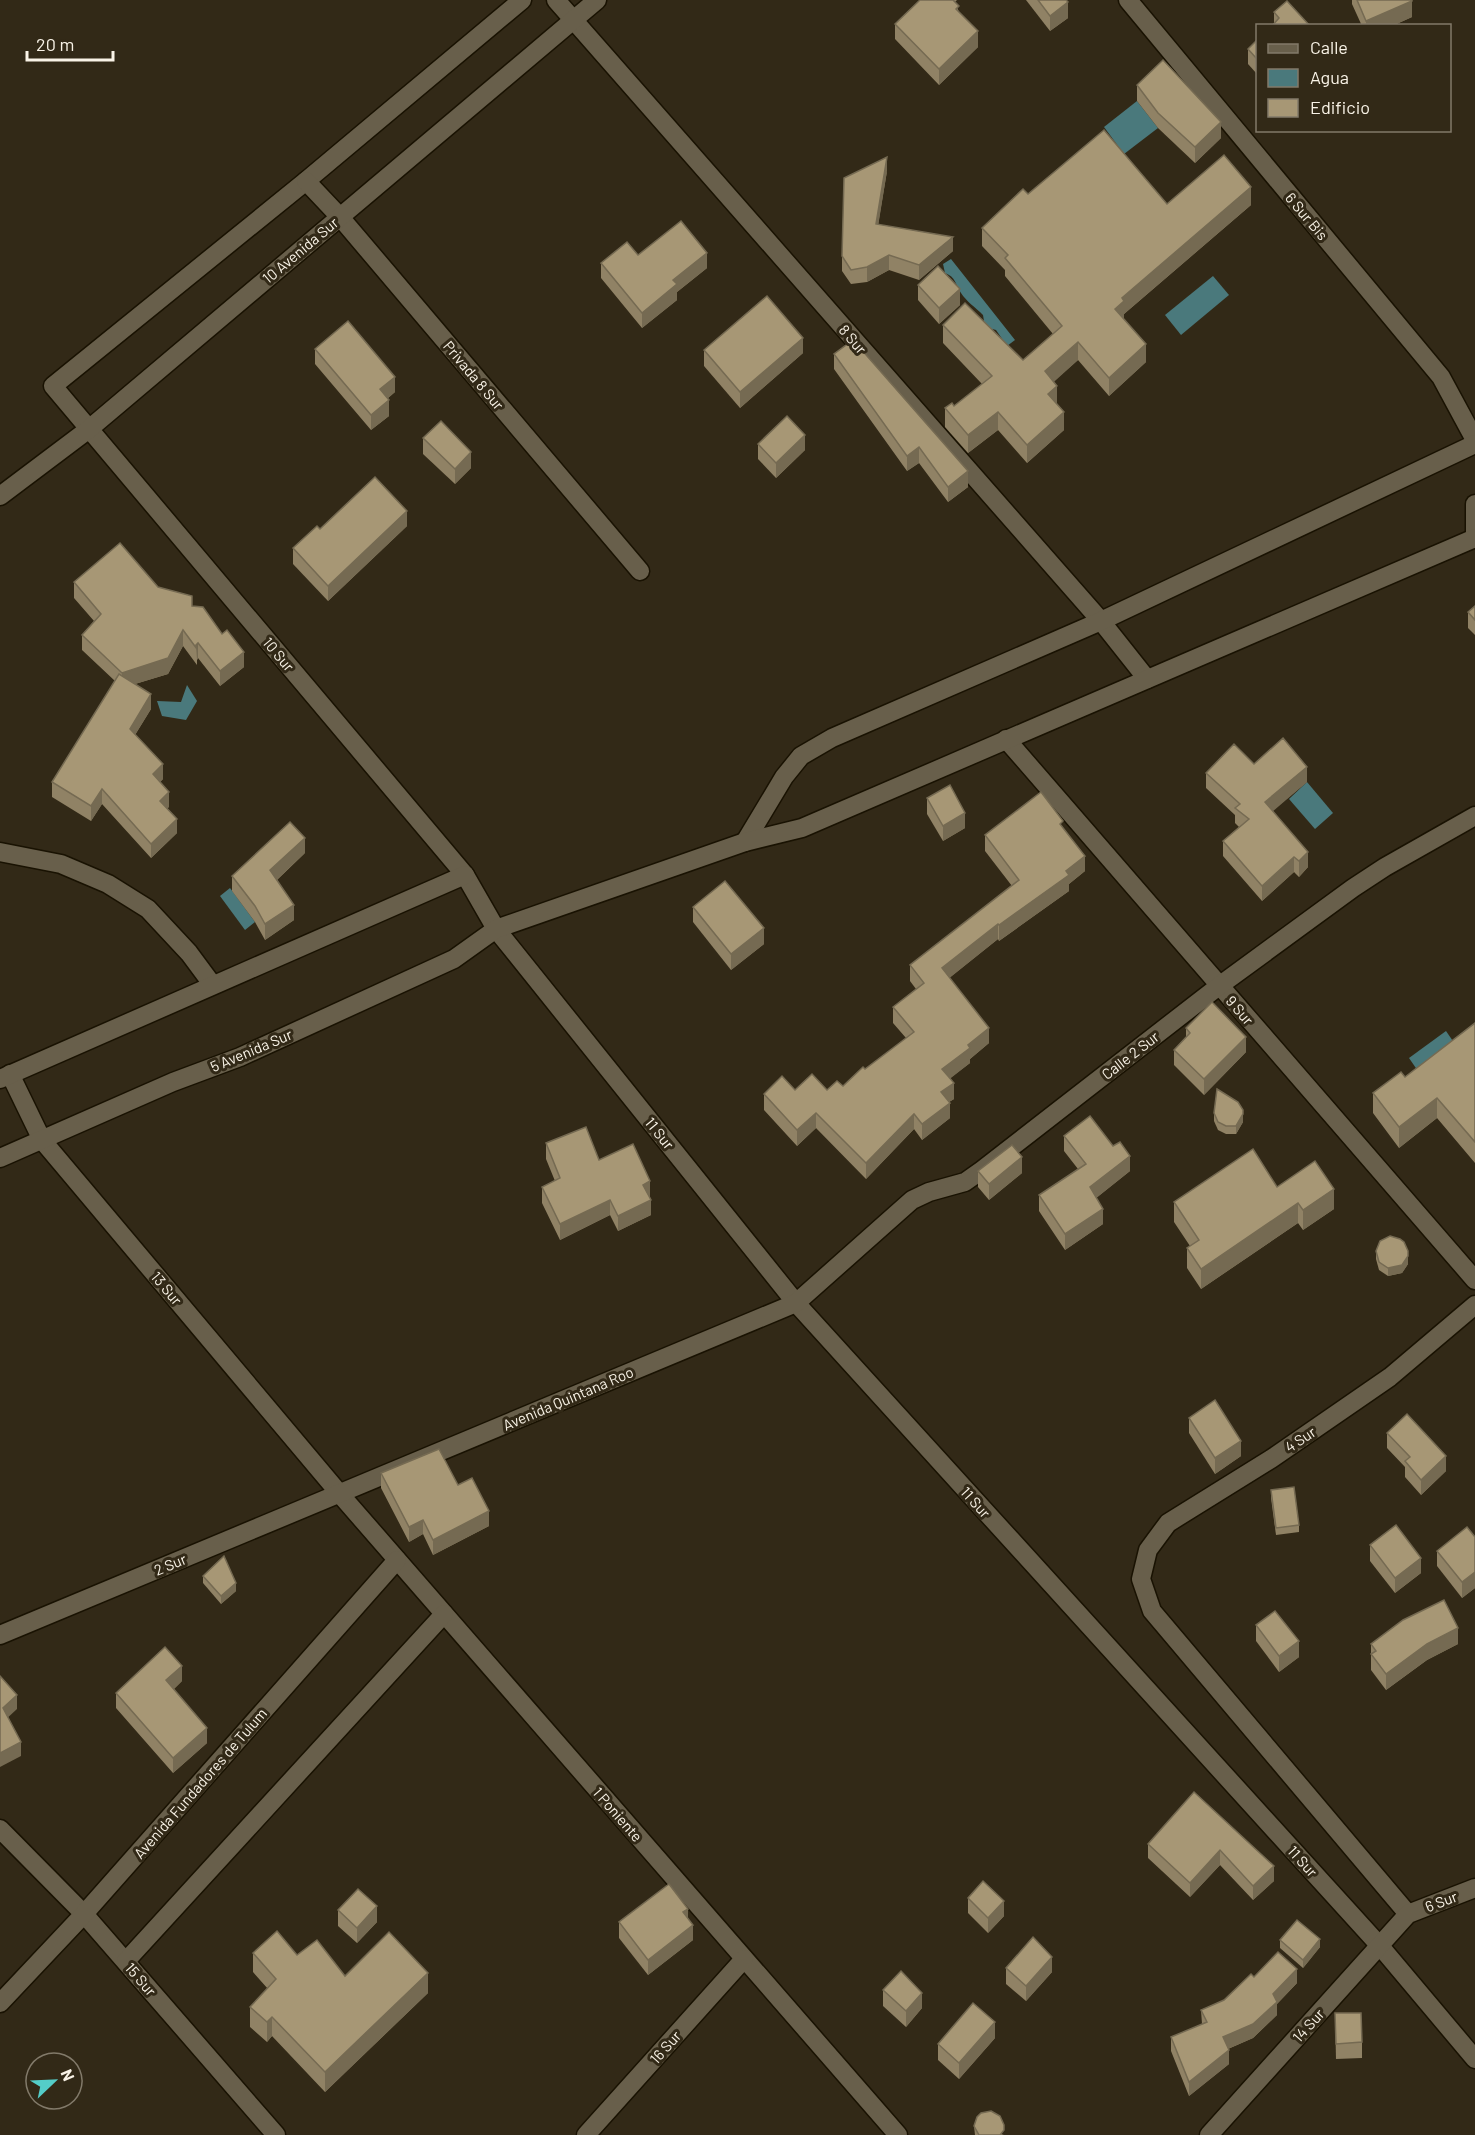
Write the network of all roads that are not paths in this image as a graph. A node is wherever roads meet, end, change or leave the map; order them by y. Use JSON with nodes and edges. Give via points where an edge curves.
{"nodes":[{"id":1,"x":522,"y":0,"type":"edge"},
{"id":2,"x":556,"y":0,"type":"edge"},
{"id":3,"x":597,"y":0,"type":"edge"},
{"id":4,"x":1128,"y":0,"type":"edge"},
{"id":5,"x":573,"y":21,"type":"junction"},
{"id":6,"x":306,"y":181,"type":"junction"},
{"id":7,"x":340,"y":217,"type":"junction"},
{"id":8,"x":89,"y":429,"type":"junction"},
{"id":9,"x":1475,"y":442,"type":"edge"},
{"id":10,"x":0,"y":496,"type":"edge"},
{"id":11,"x":1475,"y":504,"type":"edge"},
{"id":12,"x":1475,"y":539,"type":"edge"},
{"id":13,"x":640,"y":571,"type":"dead end"},
{"id":14,"x":1101,"y":621,"type":"junction"},
{"id":15,"x":1147,"y":679,"type":"junction"},
{"id":16,"x":1006,"y":740,"type":"junction"},
{"id":17,"x":1475,"y":816,"type":"edge"},
{"id":18,"x":745,"y":842,"type":"junction"},
{"id":19,"x":0,"y":852,"type":"edge"},
{"id":20,"x":465,"y":875,"type":"junction"},
{"id":21,"x":496,"y":929,"type":"junction"},
{"id":22,"x":212,"y":984,"type":"junction"},
{"id":23,"x":1219,"y":986,"type":"junction"},
{"id":24,"x":5,"y":1076,"type":"edge"},
{"id":25,"x":42,"y":1140,"type":"junction"},
{"id":26,"x":0,"y":1158,"type":"edge"},
{"id":27,"x":1475,"y":1280,"type":"edge"},
{"id":28,"x":796,"y":1303,"type":"junction"},
{"id":29,"x":1475,"y":1305,"type":"edge"},
{"id":30,"x":339,"y":1493,"type":"junction"},
{"id":31,"x":397,"y":1560,"type":"junction"},
{"id":32,"x":444,"y":1614,"type":"junction"},
{"id":33,"x":0,"y":1635,"type":"edge"},
{"id":34,"x":0,"y":1828,"type":"edge"},
{"id":35,"x":1475,"y":1888,"type":"edge"},
{"id":36,"x":84,"y":1914,"type":"junction"},
{"id":37,"x":1408,"y":1914,"type":"junction"},
{"id":38,"x":1380,"y":1946,"type":"junction"},
{"id":39,"x":744,"y":1959,"type":"junction"},
{"id":40,"x":126,"y":1962,"type":"junction"},
{"id":41,"x":0,"y":2003,"type":"edge"},
{"id":42,"x":1475,"y":2059,"type":"edge"},
{"id":43,"x":276,"y":2135,"type":"edge"},
{"id":44,"x":586,"y":2135,"type":"edge"},
{"id":45,"x":898,"y":2135,"type":"edge"},
{"id":46,"x":1209,"y":2135,"type":"edge"}],
"edges":[{"from":1,"to":6,"type":"street"},
{"from":2,"to":5,"type":"street","name":"8 Sur"},
{"from":3,"to":5,"type":"street","name":"10 Avenida Sur"},
{"from":4,"to":9,"type":"street","name":"6 Sur Bis","via":[[1441,377]]},
{"from":5,"to":7,"type":"street","name":"10 Avenida Sur"},
{"from":5,"to":14,"type":"street","name":"8 Sur"},
{"from":6,"to":7,"type":"street","name":"Privada 8 Sur"},
{"from":6,"to":8,"type":"street","name":"10 Sur","via":[[53,386]]},
{"from":7,"to":8,"type":"street","name":"10 Avenida Sur"},
{"from":7,"to":13,"type":"street","name":"Privada 8 Sur"},
{"from":8,"to":10,"type":"street","name":"10 Avenida Sur"},
{"from":8,"to":20,"type":"street","name":"10 Sur"},
{"from":9,"to":14,"type":"street"},
{"from":11,"to":12,"type":"street"},
{"from":12,"to":15,"type":"street","name":"5 Avenida Sur"},
{"from":14,"to":15,"type":"street","name":"8 Sur"},
{"from":14,"to":18,"type":"street","via":[[832,738],[801,756]]},
{"from":15,"to":16,"type":"street","name":"5 Avenida Sur"},
{"from":16,"to":18,"type":"street","name":"5 Avenida Sur","via":[[802,828]]},
{"from":16,"to":23,"type":"street","name":"9 Sur"},
{"from":17,"to":23,"type":"street","name":"Calle 2 Sur","via":[[1385,867]]},
{"from":18,"to":21,"type":"street","name":"5 Avenida Sur"},
{"from":19,"to":22,"type":"street","via":[[61,864],[108,884],[148,909]]},
{"from":20,"to":21,"type":"street","name":"10 Sur"},
{"from":20,"to":22,"type":"street"},
{"from":21,"to":25,"type":"street","name":"5 Avenida Sur","via":[[453,959],[240,1057]]},
{"from":21,"to":28,"type":"street","name":"11 Sur"},
{"from":22,"to":24,"type":"street"},
{"from":23,"to":27,"type":"street","name":"9 Sur"},
{"from":23,"to":28,"type":"street","name":"Calle 2 Sur","via":[[965,1182],[912,1200]]},
{"from":24,"to":25,"type":"street","name":"13 Sur"},
{"from":25,"to":26,"type":"street","name":"5 Avenida Sur"},
{"from":25,"to":30,"type":"street","name":"13 Sur"},
{"from":28,"to":30,"type":"street","name":"Avenida Quintana Roo"},
{"from":28,"to":38,"type":"street","name":"11 Sur"},
{"from":29,"to":37,"type":"street","name":"4 Sur","via":[[1390,1377],[1271,1459],[1168,1523],[1148,1550],[1141,1579],[1152,1611]]},
{"from":30,"to":31,"type":"street","name":"1 Poniente"},
{"from":30,"to":33,"type":"street","name":"2 Sur"},
{"from":31,"to":32,"type":"street","name":"1 Poniente"},
{"from":31,"to":36,"type":"street","name":"Avenida Fundadores de Tulum"},
{"from":32,"to":39,"type":"street","name":"1 Poniente"},
{"from":32,"to":40,"type":"street"},
{"from":34,"to":36,"type":"street","name":"15 Sur"},
{"from":35,"to":37,"type":"street","name":"6 Sur"},
{"from":36,"to":40,"type":"street","name":"15 Sur"},
{"from":36,"to":41,"type":"street","name":"Avenida Fundadores de Tulum"},
{"from":37,"to":38,"type":"street","name":"14 Sur"},
{"from":38,"to":42,"type":"street","name":"11 Sur"},
{"from":38,"to":46,"type":"street","name":"14 Sur"},
{"from":39,"to":44,"type":"street","name":"16 Sur"},
{"from":39,"to":45,"type":"street","name":"1 Poniente"},
{"from":40,"to":43,"type":"street","name":"15 Sur"}]}
